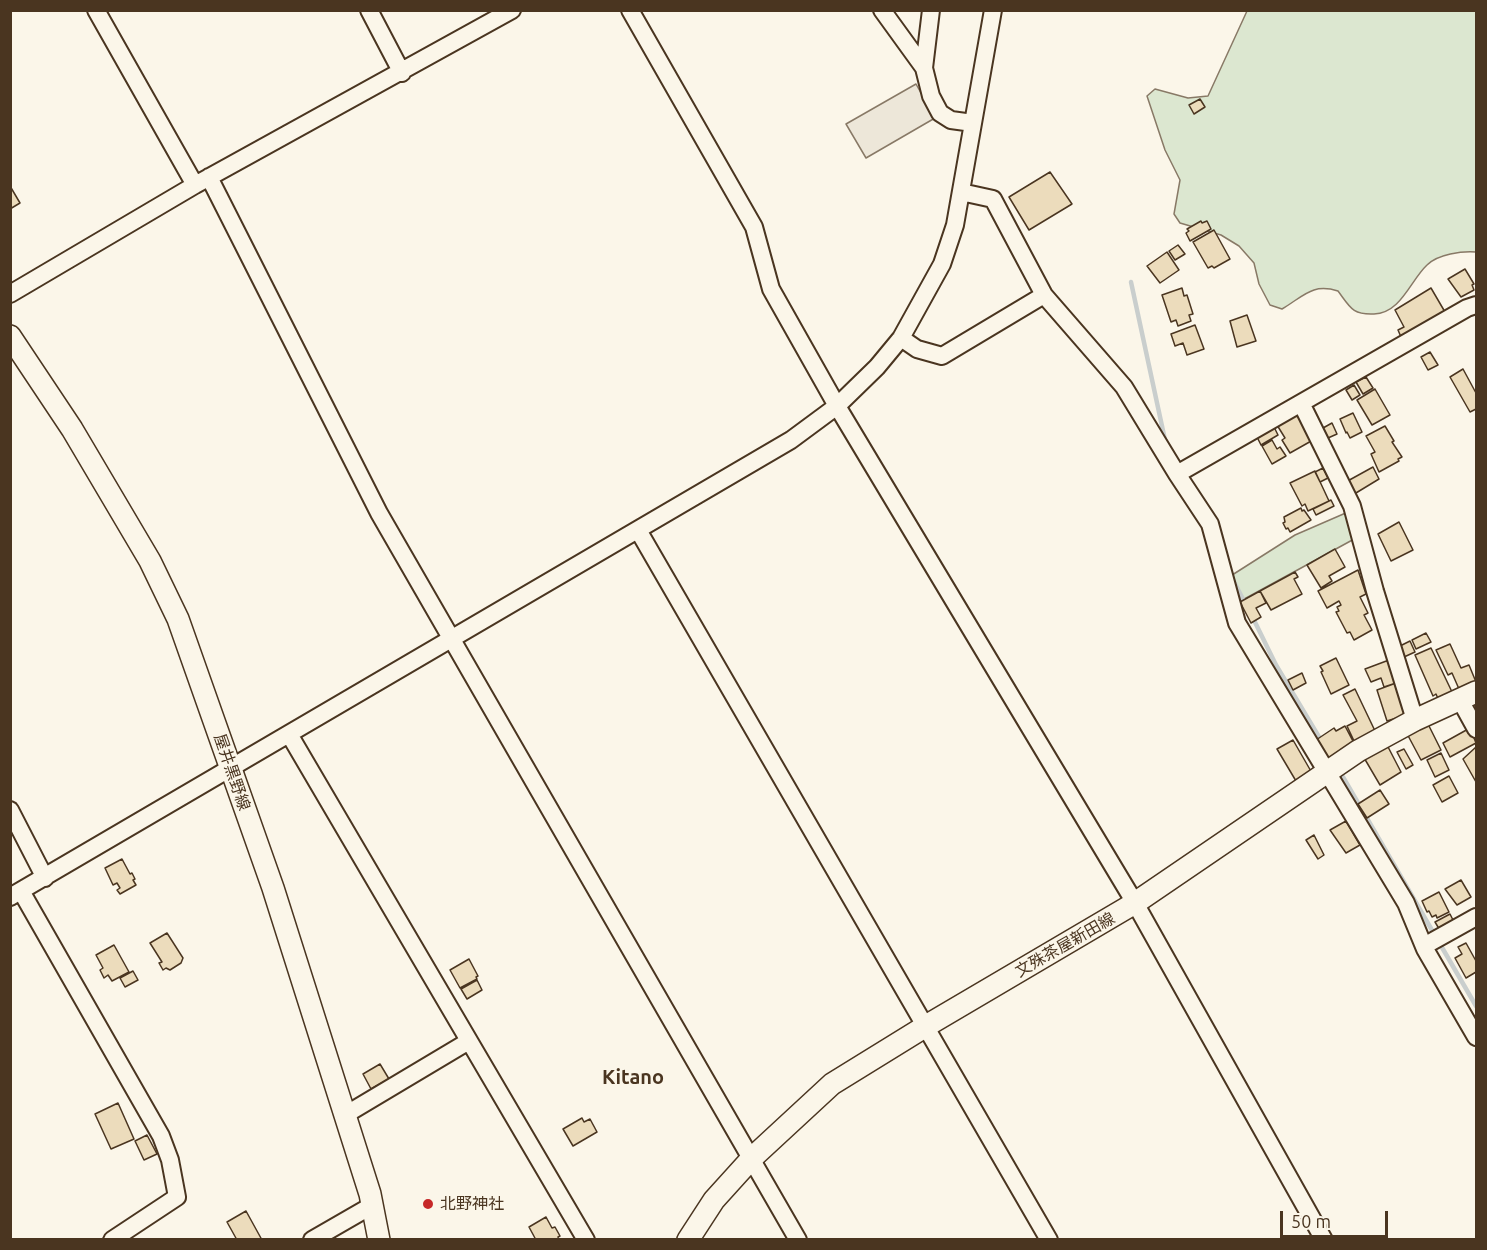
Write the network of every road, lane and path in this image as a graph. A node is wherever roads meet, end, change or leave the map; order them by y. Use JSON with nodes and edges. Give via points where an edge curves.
{"nodes":[{"id":1,"x":96,"y":10,"type":"edge"},
{"id":2,"x":369,"y":10,"type":"edge"},
{"id":3,"x":512,"y":10,"type":"edge"},
{"id":4,"x":630,"y":10,"type":"edge"},
{"id":5,"x":882,"y":10,"type":"edge"},
{"id":6,"x":931,"y":10,"type":"edge"},
{"id":7,"x":993,"y":10,"type":"edge"},
{"id":8,"x":924,"y":68,"type":"junction"},
{"id":9,"x":402,"y":72,"type":"junction"},
{"id":10,"x":973,"y":123,"type":"junction"},
{"id":11,"x":202,"y":181,"type":"junction"},
{"id":12,"x":961,"y":192,"type":"junction"},
{"id":13,"x":10,"y":294,"type":"edge"},
{"id":14,"x":1044,"y":296,"type":"junction"},
{"id":15,"x":1476,"y":305,"type":"edge"},
{"id":16,"x":10,"y":336,"type":"edge"},
{"id":17,"x":901,"y":338,"type":"junction"},
{"id":18,"x":1301,"y":403,"type":"junction"},
{"id":19,"x":837,"y":406,"type":"junction"},
{"id":20,"x":1177,"y":474,"type":"junction"},
{"id":21,"x":638,"y":530,"type":"junction"},
{"id":22,"x":451,"y":640,"type":"junction"},
{"id":23,"x":1468,"y":696,"type":"edge"},
{"id":24,"x":1415,"y":720,"type":"junction"},
{"id":25,"x":1476,"y":729,"type":"edge"},
{"id":26,"x":289,"y":734,"type":"junction"},
{"id":27,"x":231,"y":767,"type":"junction"},
{"id":28,"x":1327,"y":772,"type":"junction"},
{"id":29,"x":10,"y":810,"type":"edge"},
{"id":30,"x":45,"y":878,"type":"junction"},
{"id":31,"x":16,"y":894,"type":"edge"},
{"id":32,"x":1135,"y":903,"type":"junction"},
{"id":33,"x":1476,"y":917,"type":"edge"},
{"id":34,"x":1424,"y":946,"type":"junction"},
{"id":35,"x":926,"y":1026,"type":"junction"},
{"id":36,"x":1476,"y":1037,"type":"edge"},
{"id":37,"x":469,"y":1041,"type":"junction"},
{"id":38,"x":345,"y":1115,"type":"junction"},
{"id":39,"x":752,"y":1158,"type":"junction"},
{"id":40,"x":371,"y":1206,"type":"junction"},
{"id":41,"x":112,"y":1239,"type":"edge"},
{"id":42,"x":312,"y":1239,"type":"edge"},
{"id":43,"x":379,"y":1239,"type":"edge"},
{"id":44,"x":586,"y":1239,"type":"edge"},
{"id":45,"x":688,"y":1239,"type":"edge"},
{"id":46,"x":798,"y":1239,"type":"edge"},
{"id":47,"x":1049,"y":1239,"type":"edge"},
{"id":48,"x":1324,"y":1239,"type":"edge"}],
"edges":[{"from":1,"to":11,"type":"street"},
{"from":2,"to":9,"type":"street"},
{"from":3,"to":9,"type":"street"},
{"from":4,"to":19,"type":"street","via":[[753,227],[771,289]]},
{"from":5,"to":8,"type":"street"},
{"from":6,"to":8,"type":"street"},
{"from":7,"to":10,"type":"street"},
{"from":8,"to":10,"type":"street","via":[[940,113],[951,120]]},
{"from":9,"to":11,"type":"street"},
{"from":10,"to":12,"type":"street"},
{"from":11,"to":13,"type":"street"},
{"from":11,"to":22,"type":"street"},
{"from":12,"to":14,"type":"street","via":[[993,199]]},
{"from":12,"to":17,"type":"street","via":[[942,264]]},
{"from":14,"to":17,"type":"street","via":[[942,356],[917,349]]},
{"from":14,"to":20,"type":"street","via":[[1124,387]]},
{"from":15,"to":18,"type":"street"},
{"from":16,"to":27,"type":"main road","name":"屋井黒野線","via":[[72,429],[150,561],[178,619]]},
{"from":17,"to":19,"type":"street"},
{"from":18,"to":20,"type":"street"},
{"from":18,"to":24,"type":"street","via":[[1352,506]]},
{"from":19,"to":21,"type":"street","via":[[791,440]]},
{"from":19,"to":32,"type":"street"},
{"from":20,"to":28,"type":"street","via":[[1210,524],[1237,623]]},
{"from":21,"to":22,"type":"street"},
{"from":21,"to":35,"type":"street"},
{"from":22,"to":26,"type":"street"},
{"from":22,"to":39,"type":"street"},
{"from":23,"to":24,"type":"main road","name":"文殊茶屋新田線"},
{"from":23,"to":25,"type":"street"},
{"from":24,"to":28,"type":"main road","name":"文殊茶屋新田線"},
{"from":26,"to":27,"type":"street"},
{"from":26,"to":37,"type":"street"},
{"from":27,"to":30,"type":"street"},
{"from":27,"to":38,"type":"main road","name":"屋井黒野線"},
{"from":28,"to":32,"type":"main road","name":"文殊茶屋新田線"},
{"from":28,"to":34,"type":"street","via":[[1406,903]]},
{"from":29,"to":30,"type":"street"},
{"from":30,"to":31,"type":"street"},
{"from":31,"to":41,"type":"street","via":[[161,1136],[170,1160],[177,1197]]},
{"from":32,"to":35,"type":"main road","name":"文殊茶屋新田線"},
{"from":32,"to":48,"type":"street"},
{"from":33,"to":34,"type":"street"},
{"from":34,"to":36,"type":"street"},
{"from":35,"to":39,"type":"main road","name":"文殊茶屋新田線","via":[[832,1084]]},
{"from":35,"to":47,"type":"street"},
{"from":37,"to":38,"type":"street"},
{"from":37,"to":44,"type":"street"},
{"from":38,"to":40,"type":"main road","name":"屋井黒野線"},
{"from":39,"to":45,"type":"main road","name":"文殊茶屋新田線","via":[[714,1200]]},
{"from":39,"to":46,"type":"street"},
{"from":40,"to":42,"type":"street"},
{"from":40,"to":43,"type":"main road","name":"屋井黒野線"}]}
